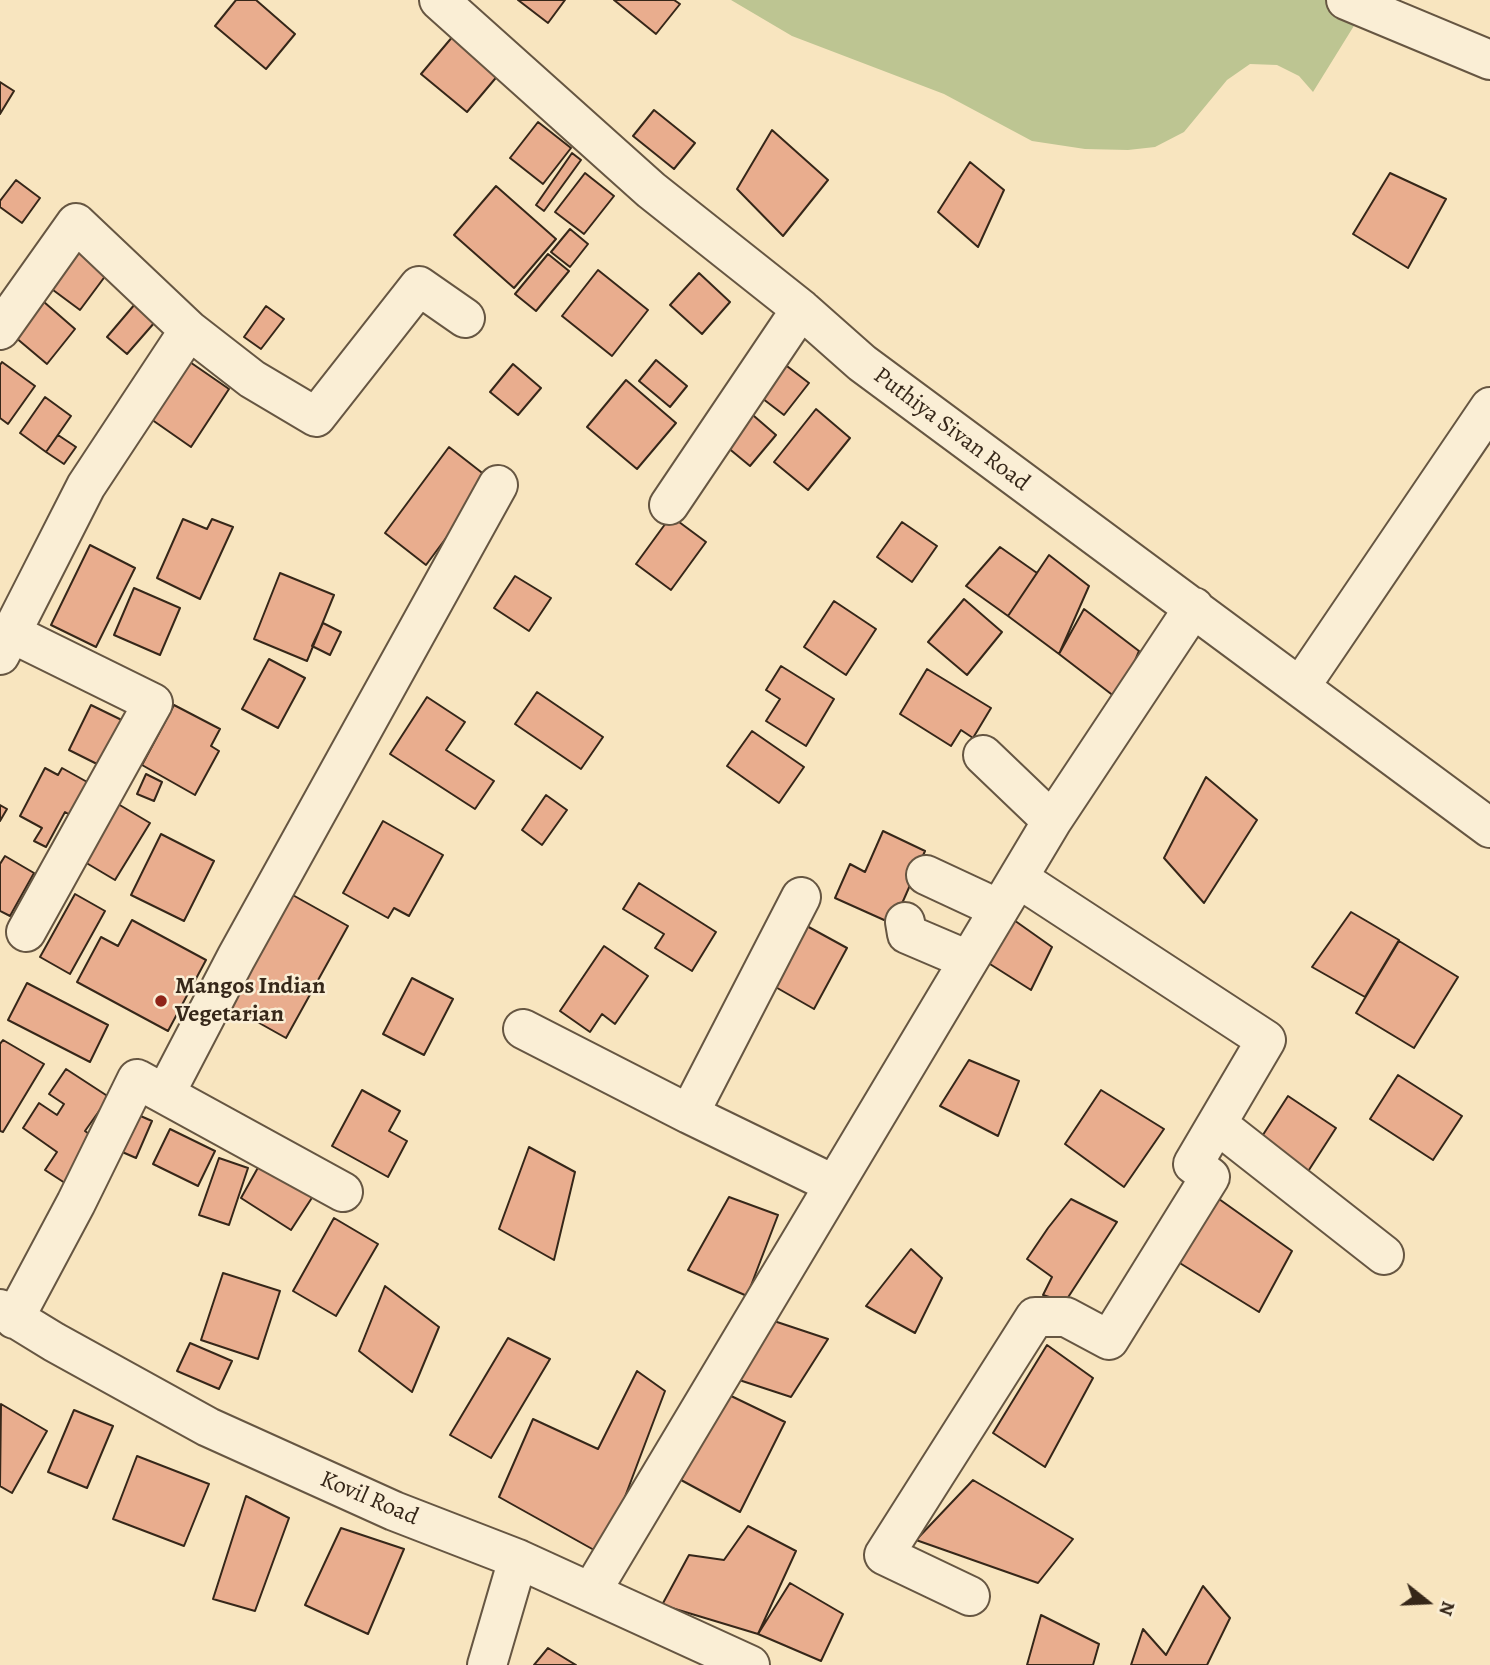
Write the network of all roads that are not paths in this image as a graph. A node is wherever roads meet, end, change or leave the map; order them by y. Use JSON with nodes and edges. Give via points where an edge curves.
{"nodes":[{"id":1,"x":439,"y":0,"type":"edge"},
{"id":2,"x":1346,"y":0,"type":"edge"},
{"id":3,"x":1490,"y":60,"type":"edge"},
{"id":4,"x":801,"y":309,"type":"junction"},
{"id":5,"x":465,"y":318,"type":"dead end"},
{"id":6,"x":0,"y":330,"type":"edge"},
{"id":7,"x":189,"y":330,"type":"junction"},
{"id":8,"x":1490,"y":407,"type":"edge"},
{"id":9,"x":498,"y":485,"type":"dead end"},
{"id":10,"x":669,"y":505,"type":"dead end"},
{"id":11,"x":1194,"y":607,"type":"junction"},
{"id":12,"x":6,"y":644,"type":"edge"},
{"id":13,"x":1300,"y":687,"type":"junction"},
{"id":14,"x":983,"y":755,"type":"dead end"},
{"id":15,"x":1052,"y":821,"type":"junction"},
{"id":16,"x":1490,"y":828,"type":"edge"},
{"id":17,"x":926,"y":875,"type":"dead end"},
{"id":18,"x":1009,"y":893,"type":"junction"},
{"id":19,"x":801,"y":897,"type":"dead end"},
{"id":20,"x":905,"y":922,"type":"dead end"},
{"id":21,"x":26,"y":932,"type":"dead end"},
{"id":22,"x":968,"y":960,"type":"junction"},
{"id":23,"x":523,"y":1029,"type":"dead end"},
{"id":24,"x":165,"y":1094,"type":"junction"},
{"id":25,"x":689,"y":1114,"type":"junction"},
{"id":26,"x":1217,"y":1124,"type":"junction"},
{"id":27,"x":833,"y":1184,"type":"junction"},
{"id":28,"x":343,"y":1192,"type":"dead end"},
{"id":29,"x":1384,"y":1255,"type":"dead end"},
{"id":30,"x":7,"y":1314,"type":"edge"},
{"id":31,"x":518,"y":1559,"type":"junction"},
{"id":32,"x":591,"y":1592,"type":"junction"},
{"id":33,"x":970,"y":1596,"type":"dead end"},
{"id":34,"x":487,"y":1665,"type":"edge"},
{"id":35,"x":750,"y":1665,"type":"edge"}],
"edges":[{"from":1,"to":4,"type":"street","name":"Puthiya Sivan Road","via":[[651,190]]},
{"from":2,"to":3,"type":"street"},
{"from":4,"to":10,"type":"street"},
{"from":4,"to":11,"type":"street","name":"Puthiya Sivan Road","via":[[862,363]]},
{"from":5,"to":7,"type":"street","via":[[419,286],[316,416],[252,379]]},
{"from":6,"to":7,"type":"street","via":[[76,223]]},
{"from":7,"to":12,"type":"street","via":[[86,486]]},
{"from":8,"to":13,"type":"street"},
{"from":9,"to":24,"type":"street"},
{"from":11,"to":13,"type":"street","name":"Puthiya Sivan Road"},
{"from":11,"to":15,"type":"street"},
{"from":12,"to":21,"type":"street","via":[[153,703]]},
{"from":13,"to":16,"type":"street","name":"Puthiya Sivan Road"},
{"from":14,"to":15,"type":"street"},
{"from":15,"to":18,"type":"street"},
{"from":17,"to":18,"type":"street"},
{"from":18,"to":22,"type":"street"},
{"from":18,"to":26,"type":"street","via":[[1266,1040]]},
{"from":19,"to":25,"type":"street"},
{"from":20,"to":22,"type":"street","via":[[907,934]]},
{"from":22,"to":27,"type":"street"},
{"from":23,"to":25,"type":"street"},
{"from":24,"to":28,"type":"street"},
{"from":24,"to":30,"type":"street","via":[[137,1079],[76,1203]]},
{"from":25,"to":27,"type":"street"},
{"from":26,"to":29,"type":"street"},
{"from":26,"to":33,"type":"street","via":[[1194,1164],[1210,1177],[1109,1340],[1066,1317],[1035,1317],[884,1555]]},
{"from":27,"to":32,"type":"street"},
{"from":30,"to":31,"type":"street","name":"Kovil Road","via":[[208,1427],[394,1511]]},
{"from":31,"to":32,"type":"street","name":"Kovil Road"},
{"from":31,"to":34,"type":"street"},
{"from":32,"to":35,"type":"street","name":"Kovil Road"}]}
